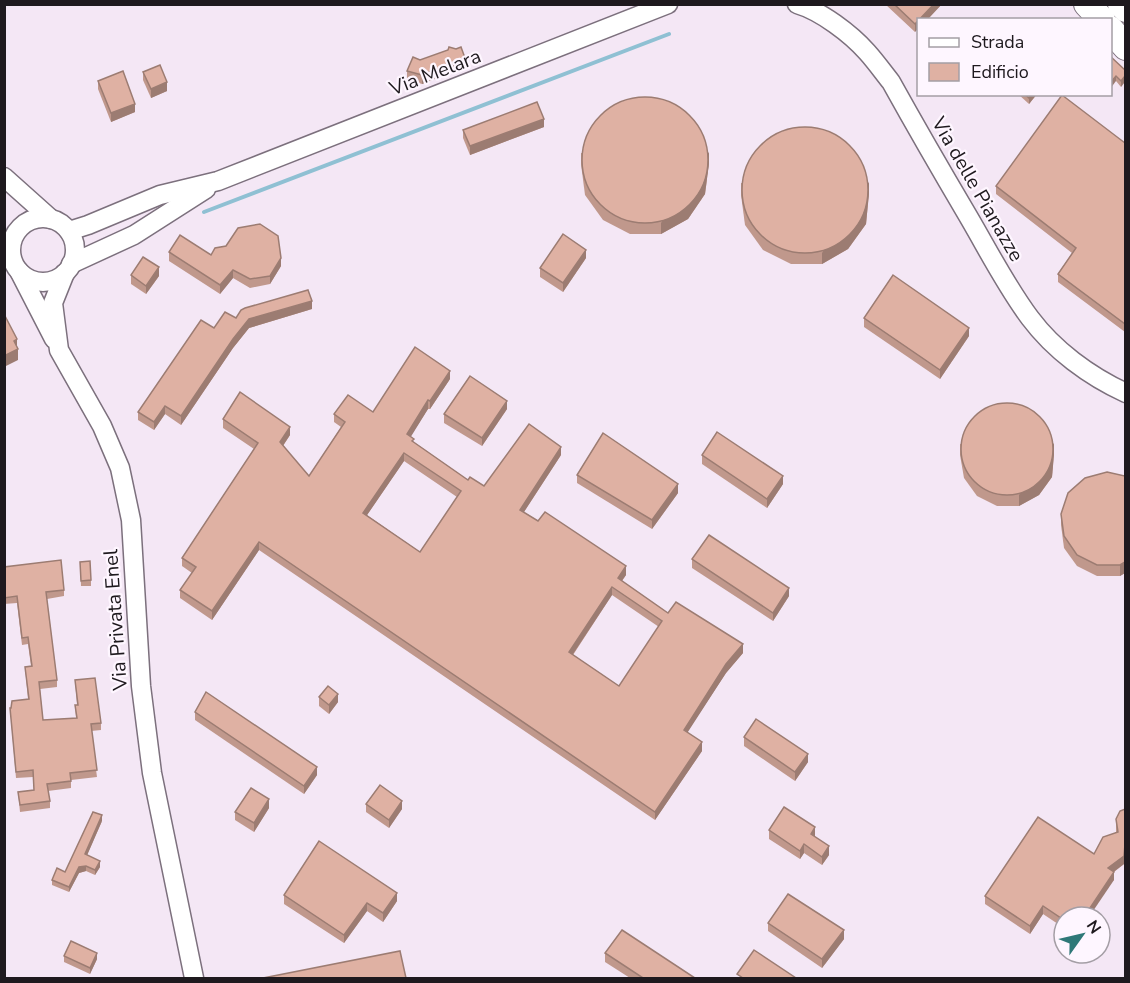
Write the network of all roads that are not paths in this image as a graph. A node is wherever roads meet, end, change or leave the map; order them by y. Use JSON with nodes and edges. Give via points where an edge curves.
{"nodes":[{"id":1,"x":668,"y":4,"type":"edge"},
{"id":2,"x":797,"y":4,"type":"edge"},
{"id":3,"x":1125,"y":9,"type":"edge"},
{"id":4,"x":1105,"y":18,"type":"edge"},
{"id":5,"x":1112,"y":26,"type":"edge"},
{"id":6,"x":1112,"y":28,"type":"edge"},
{"id":7,"x":1125,"y":41,"type":"edge"},
{"id":8,"x":1125,"y":47,"type":"edge"},
{"id":9,"x":4,"y":177,"type":"edge"},
{"id":10,"x":218,"y":181,"type":"junction"},
{"id":11,"x":51,"y":219,"type":"junction"},
{"id":12,"x":69,"y":231,"type":"junction"},
{"id":13,"x":8,"y":237,"type":"edge"},
{"id":14,"x":68,"y":269,"type":"junction"},
{"id":15,"x":19,"y":271,"type":"junction"},
{"id":16,"x":60,"y":350,"type":"junction"},
{"id":17,"x":1125,"y":393,"type":"edge"},
{"id":18,"x":194,"y":978,"type":"edge"}],
"edges":[{"from":1,"to":10,"type":"street","name":"Via Melara"},
{"from":2,"to":17,"type":"street","name":"Via delle Pianazze","via":[[844,31],[891,82],[1007,283],[1046,337],[1097,378]]},
{"from":3,"to":4,"type":"highway"},
{"from":5,"to":7,"type":"highway"},
{"from":6,"to":8,"type":"highway"},
{"from":9,"to":11,"type":"street"},
{"from":10,"to":12,"type":"street","via":[[160,195]]},
{"from":10,"to":14,"type":"street","via":[[134,235]]},
{"from":11,"to":12,"type":"street"},
{"from":11,"to":13,"type":"street","via":[[27,222]]},
{"from":12,"to":14,"type":"street","via":[[75,247]]},
{"from":13,"to":15,"type":"street"},
{"from":14,"to":15,"type":"street","via":[[54,280],[42,282]]},
{"from":14,"to":16,"type":"street","name":"Via Privata Enel","via":[[53,303]]},
{"from":15,"to":16,"type":"street"},
{"from":16,"to":18,"type":"street","name":"Via Privata Enel","via":[[120,468],[131,520],[141,686],[152,772]]}]}
